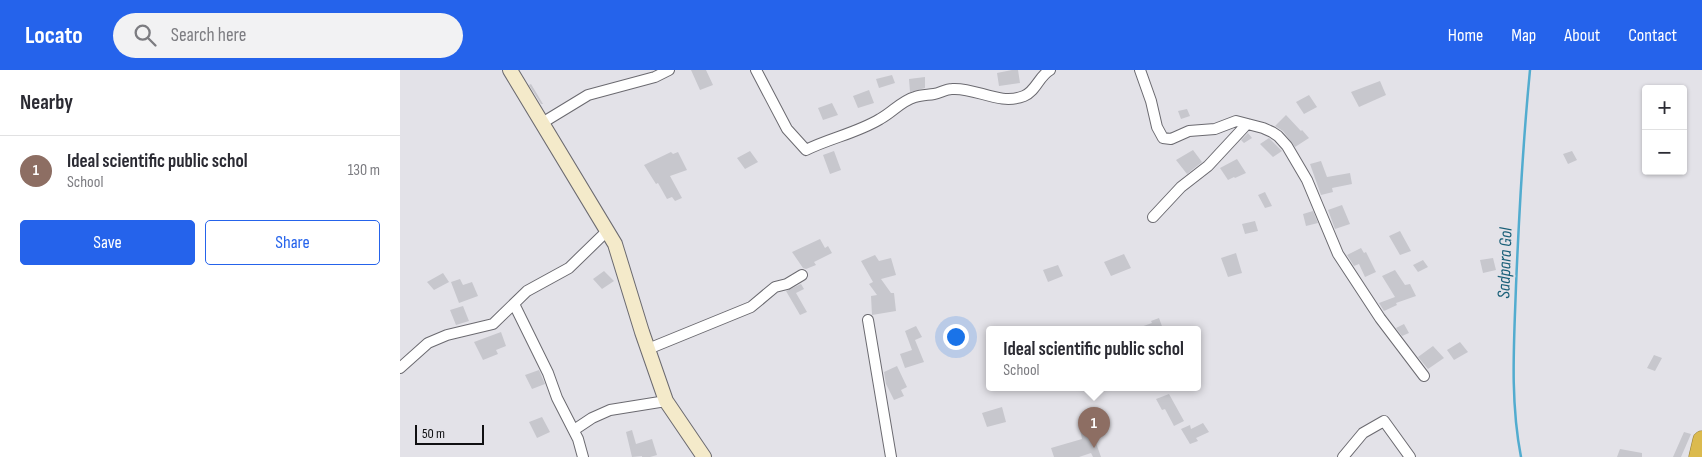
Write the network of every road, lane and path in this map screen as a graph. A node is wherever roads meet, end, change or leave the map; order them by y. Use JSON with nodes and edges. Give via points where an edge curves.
{"nodes":[{"id":1,"x":510,"y":70,"type":"edge"},
{"id":2,"x":669,"y":70,"type":"edge"},
{"id":3,"x":756,"y":70,"type":"edge"},
{"id":4,"x":1050,"y":70,"type":"edge"},
{"id":5,"x":1140,"y":70,"type":"edge"},
{"id":6,"x":542,"y":122,"type":"junction"},
{"id":7,"x":1247,"y":124,"type":"junction"},
{"id":8,"x":1153,"y":216,"type":"dead end"},
{"id":9,"x":607,"y":231,"type":"junction"},
{"id":10,"x":802,"y":275,"type":"dead end"},
{"id":11,"x":514,"y":304,"type":"junction"},
{"id":12,"x":868,"y":320,"type":"dead end"},
{"id":13,"x":648,"y":349,"type":"junction"},
{"id":14,"x":400,"y":368,"type":"edge"},
{"id":15,"x":1424,"y":376,"type":"dead end"},
{"id":16,"x":666,"y":401,"type":"junction"},
{"id":17,"x":574,"y":430,"type":"junction"},
{"id":18,"x":1702,"y":440,"type":"edge"},
{"id":19,"x":583,"y":457,"type":"edge"},
{"id":20,"x":704,"y":457,"type":"edge"},
{"id":21,"x":891,"y":457,"type":"edge"},
{"id":22,"x":1343,"y":457,"type":"edge"},
{"id":23,"x":1410,"y":457,"type":"edge"},
{"id":24,"x":1698,"y":457,"type":"edge"}],
"edges":[{"from":1,"to":6,"type":"main road"},
{"from":2,"to":6,"type":"street","via":[[655,77],[588,95]]},
{"from":3,"to":4,"type":"street","via":[[787,128],[806,150],[856,131],[880,119],[905,100],[917,96],[952,89],[1002,99],[1020,98],[1032,91]]},
{"from":5,"to":7,"type":"street","via":[[1163,138],[1215,129],[1236,121]]},
{"from":6,"to":9,"type":"main road"},
{"from":7,"to":8,"type":"street","via":[[1208,166],[1181,187]]},
{"from":7,"to":15,"type":"street","via":[[1272,132],[1287,146],[1308,180],[1338,254],[1380,318]]},
{"from":9,"to":11,"type":"street","via":[[569,268],[527,291]]},
{"from":9,"to":13,"type":"main road"},
{"from":10,"to":13,"type":"street","via":[[775,287],[751,307]]},
{"from":11,"to":14,"type":"street","via":[[493,324],[428,343]]},
{"from":11,"to":17,"type":"street"},
{"from":12,"to":21,"type":"street"},
{"from":13,"to":16,"type":"main road"},
{"from":16,"to":17,"type":"street","via":[[610,410]]},
{"from":16,"to":20,"type":"main road"},
{"from":17,"to":19,"type":"street"},
{"from":18,"to":24,"type":"highway"},
{"from":22,"to":23,"type":"street","via":[[1363,434],[1384,421]]}]}
